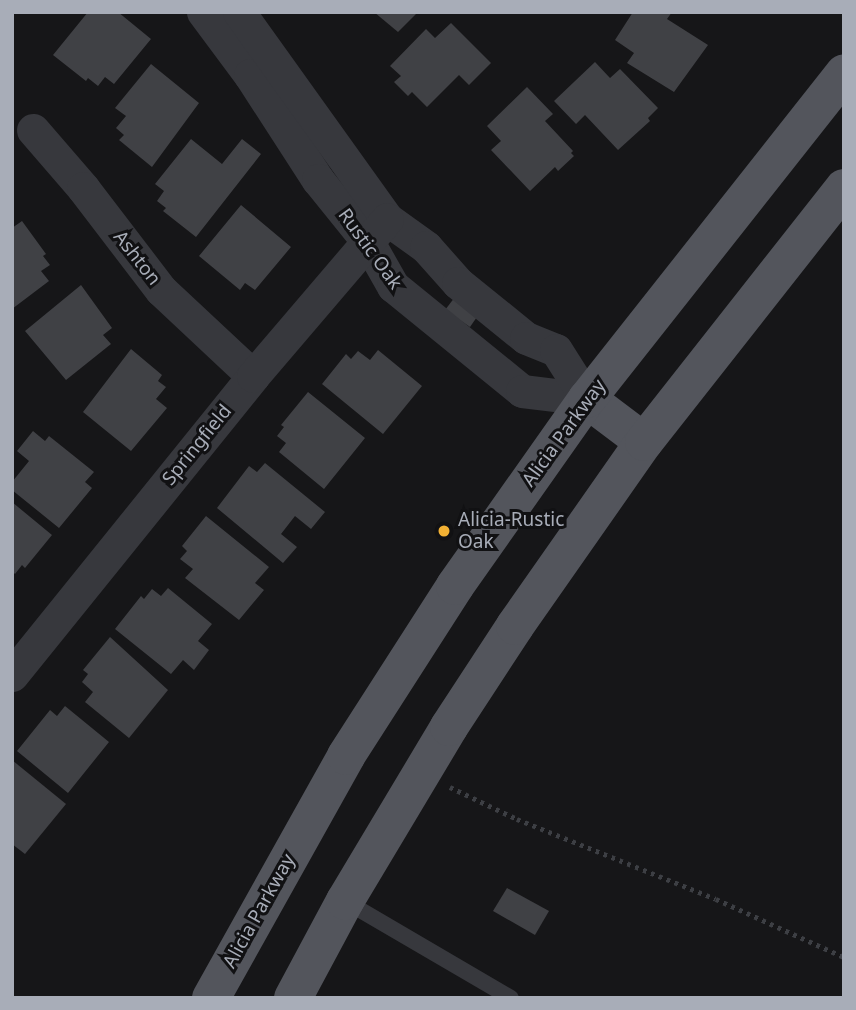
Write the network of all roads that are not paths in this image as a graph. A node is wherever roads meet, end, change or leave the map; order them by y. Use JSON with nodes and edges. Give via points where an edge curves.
{"nodes":[{"id":1,"x":203,"y":12,"type":"edge"},
{"id":2,"x":239,"y":12,"type":"edge"},
{"id":3,"x":844,"y":73,"type":"edge"},
{"id":4,"x":33,"y":130,"type":"dead end"},
{"id":5,"x":844,"y":188,"type":"edge"},
{"id":6,"x":378,"y":230,"type":"junction"},
{"id":7,"x":436,"y":258,"type":"junction"},
{"id":8,"x":418,"y":306,"type":"junction"},
{"id":9,"x":253,"y":376,"type":"junction"},
{"id":10,"x":587,"y":399,"type":"junction"},
{"id":11,"x":644,"y":442,"type":"junction"},
{"id":12,"x":17,"y":660,"type":"edge"},
{"id":13,"x":345,"y":901,"type":"junction"},
{"id":14,"x":211,"y":998,"type":"edge"},
{"id":15,"x":293,"y":998,"type":"edge"},
{"id":16,"x":511,"y":998,"type":"edge"}],
"edges":[{"from":1,"to":6,"type":"street","name":"Rustic Oak","via":[[318,180]]},
{"from":2,"to":6,"type":"street","name":"Rustic Oak"},
{"from":3,"to":10,"type":"main road","name":"Alicia Parkway"},
{"from":4,"to":9,"type":"street","name":"Ashton","via":[[161,290]]},
{"from":5,"to":11,"type":"main road"},
{"from":6,"to":7,"type":"street","name":"Rustic Oak"},
{"from":6,"to":8,"type":"street","name":"Rustic Oak","via":[[393,286]]},
{"from":6,"to":9,"type":"street","name":"Springfield"},
{"from":7,"to":8,"type":"street"},
{"from":7,"to":10,"type":"street","name":"Rustic Oak","via":[[526,338],[556,350]]},
{"from":8,"to":10,"type":"street","name":"Rustic Oak","via":[[522,391]]},
{"from":9,"to":12,"type":"street","name":"Springfield"},
{"from":10,"to":11,"type":"main road"},
{"from":10,"to":14,"type":"main road","name":"Alicia Parkway","via":[[455,586],[346,756]]},
{"from":11,"to":13,"type":"main road","via":[[515,626]]},
{"from":13,"to":15,"type":"main road"},
{"from":13,"to":16,"type":"lane"}]}
